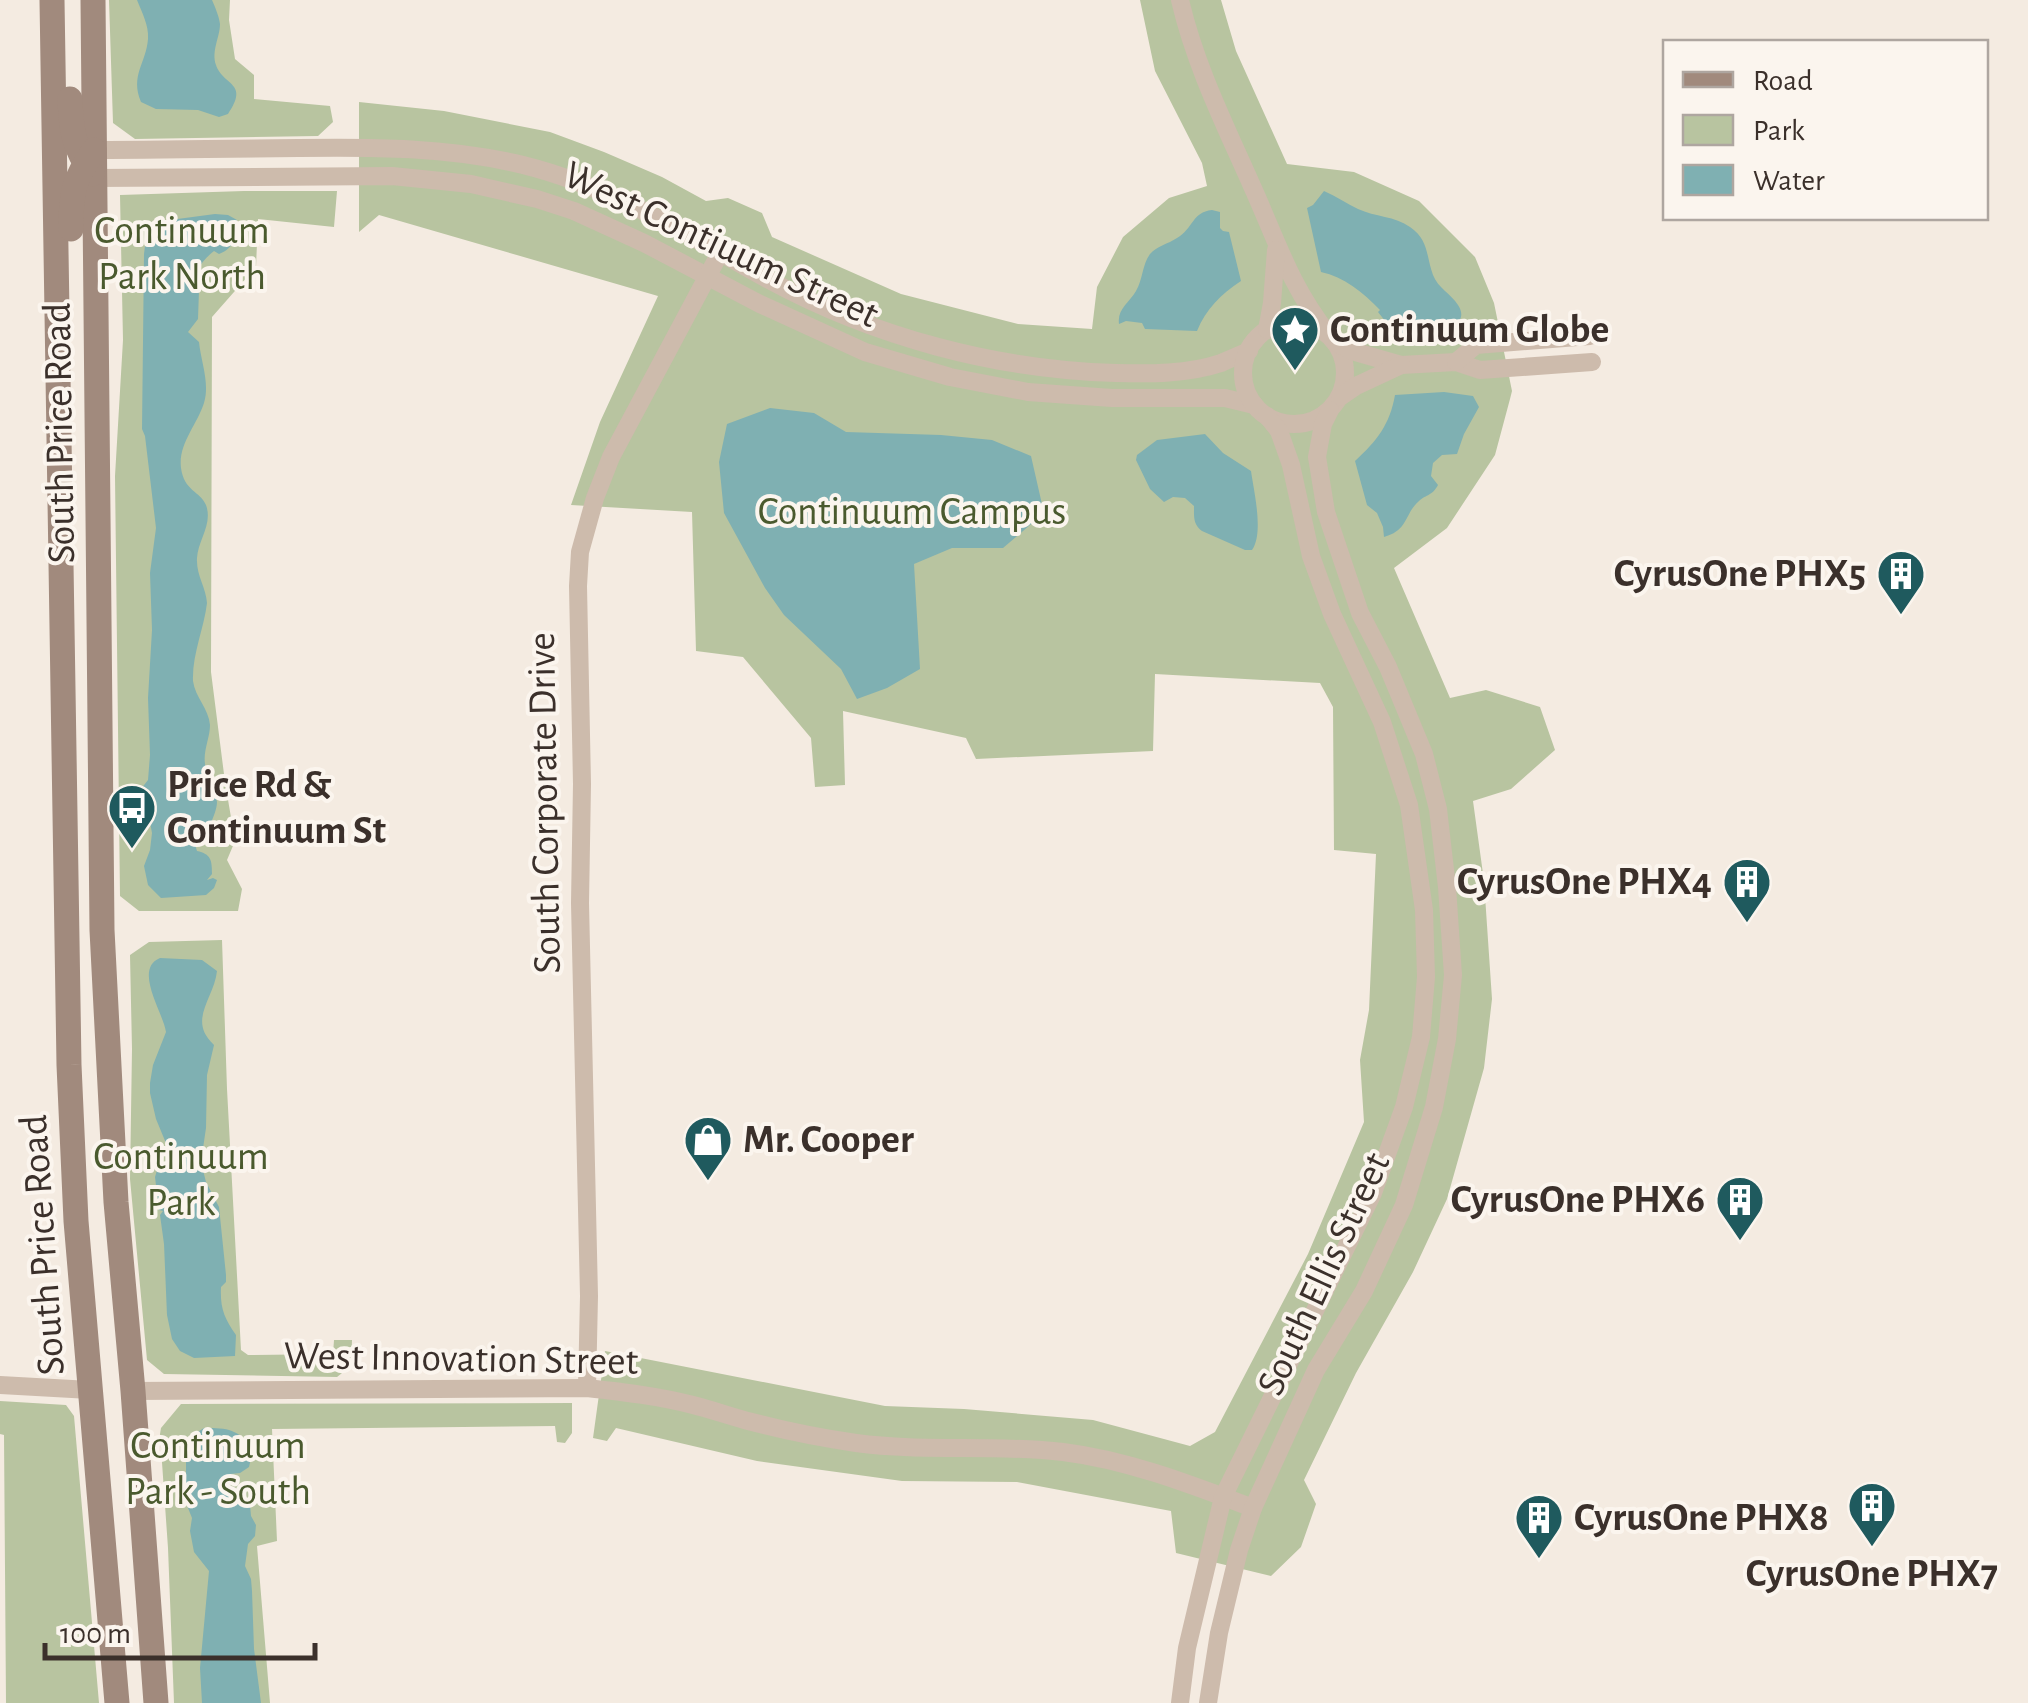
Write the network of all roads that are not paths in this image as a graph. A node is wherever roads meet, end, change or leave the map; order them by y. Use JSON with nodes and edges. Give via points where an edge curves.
{"nodes":[{"id":1,"x":52,"y":0,"type":"edge"},
{"id":2,"x":68,"y":0,"type":"edge"},
{"id":3,"x":93,"y":0,"type":"edge"},
{"id":4,"x":1180,"y":0,"type":"edge"},
{"id":5,"x":346,"y":148,"type":"junction"},
{"id":6,"x":91,"y":164,"type":"junction"},
{"id":7,"x":346,"y":177,"type":"junction"},
{"id":8,"x":1276,"y":245,"type":"junction"},
{"id":9,"x":721,"y":251,"type":"junction"},
{"id":10,"x":706,"y":277,"type":"junction"},
{"id":11,"x":1266,"y":330,"type":"junction"},
{"id":12,"x":1590,"y":336,"type":"dead end"},
{"id":13,"x":1332,"y":338,"type":"junction"},
{"id":14,"x":1248,"y":350,"type":"junction"},
{"id":15,"x":1456,"y":362,"type":"junction"},
{"id":16,"x":1592,"y":362,"type":"dead end"},
{"id":17,"x":1401,"y":365,"type":"junction"},
{"id":18,"x":58,"y":380,"type":"junction"},
{"id":19,"x":1335,"y":403,"type":"junction"},
{"id":20,"x":1261,"y":411,"type":"junction"},
{"id":21,"x":0,"y":1385,"type":"edge"},
{"id":22,"x":587,"y":1388,"type":"junction"},
{"id":23,"x":90,"y":1390,"type":"junction"},
{"id":24,"x":133,"y":1391,"type":"junction"},
{"id":25,"x":1223,"y":1496,"type":"junction"},
{"id":26,"x":1254,"y":1508,"type":"junction"},
{"id":27,"x":117,"y":1703,"type":"edge"},
{"id":28,"x":156,"y":1703,"type":"edge"},
{"id":29,"x":1180,"y":1703,"type":"edge"},
{"id":30,"x":1208,"y":1703,"type":"edge"}],
"edges":[{"from":1,"to":18,"type":"main road","name":"South Price Road"},
{"from":2,"to":6,"type":"main road","via":[[71,129]]},
{"from":3,"to":6,"type":"main road","name":"South Price Road"},
{"from":4,"to":8,"type":"street","via":[[1204,77]]},
{"from":5,"to":6,"type":"street","name":"West Contiuum Street"},
{"from":5,"to":7,"type":"street"},
{"from":5,"to":9,"type":"street","name":"West Contiuum Street","via":[[441,151],[525,165],[590,188]]},
{"from":6,"to":7,"type":"street","name":"West Contiuum Street"},
{"from":6,"to":18,"type":"main road","via":[[78,175],[72,197],[72,307]]},
{"from":6,"to":24,"type":"main road","name":"South Price Road","via":[[102,930]]},
{"from":7,"to":10,"type":"street","name":"West Contiuum Street","via":[[440,180],[537,199],[609,226]]},
{"from":8,"to":11,"type":"street"},
{"from":8,"to":13,"type":"street"},
{"from":9,"to":10,"type":"street","name":"South Corporate Drive"},
{"from":9,"to":14,"type":"street","name":"West Contiuum Street","via":[[826,308],[1000,361],[1144,374],[1207,366]]},
{"from":10,"to":20,"type":"street","name":"West Contiuum Street","via":[[865,352],[950,377],[1028,392],[1224,398]]},
{"from":10,"to":22,"type":"street","name":"South Corporate Drive","via":[[612,457],[580,552]]},
{"from":11,"to":13,"type":"street","via":[[1298,322]]},
{"from":11,"to":14,"type":"street"},
{"from":12,"to":15,"type":"street","via":[[1476,345]]},
{"from":13,"to":17,"type":"street"},
{"from":13,"to":19,"type":"street","via":[[1346,368]]},
{"from":14,"to":20,"type":"street","via":[[1247,393]]},
{"from":15,"to":16,"type":"street","via":[[1480,370]]},
{"from":15,"to":17,"type":"street"},
{"from":17,"to":19,"type":"street"},
{"from":18,"to":23,"type":"main road","name":"South Price Road","via":[[69,1064]]},
{"from":19,"to":20,"type":"street","via":[[1300,424]]},
{"from":19,"to":26,"type":"street","name":"South Ellis Street","via":[[1317,457],[1326,512],[1360,612],[1424,754],[1438,809],[1454,975],[1434,1107],[1404,1205],[1316,1370]]},
{"from":20,"to":25,"type":"street","name":"South Ellis Street","via":[[1279,431],[1311,556],[1382,722],[1408,805],[1426,977],[1421,1037],[1404,1107],[1373,1193]]},
{"from":21,"to":23,"type":"street"},
{"from":22,"to":24,"type":"street","name":"West Innovation Street"},
{"from":22,"to":25,"type":"street","name":"West Innovation Street","via":[[692,1404],[856,1443],[1062,1452]]},
{"from":23,"to":24,"type":"main road"},
{"from":23,"to":27,"type":"main road","name":"South Price Road"},
{"from":24,"to":28,"type":"main road","name":"South Price Road"},
{"from":25,"to":26,"type":"street","name":"West Innovation Street"},
{"from":25,"to":29,"type":"street","name":"South Ellis Street"},
{"from":26,"to":30,"type":"street","name":"South Ellis Street","via":[[1219,1633]]}]}
